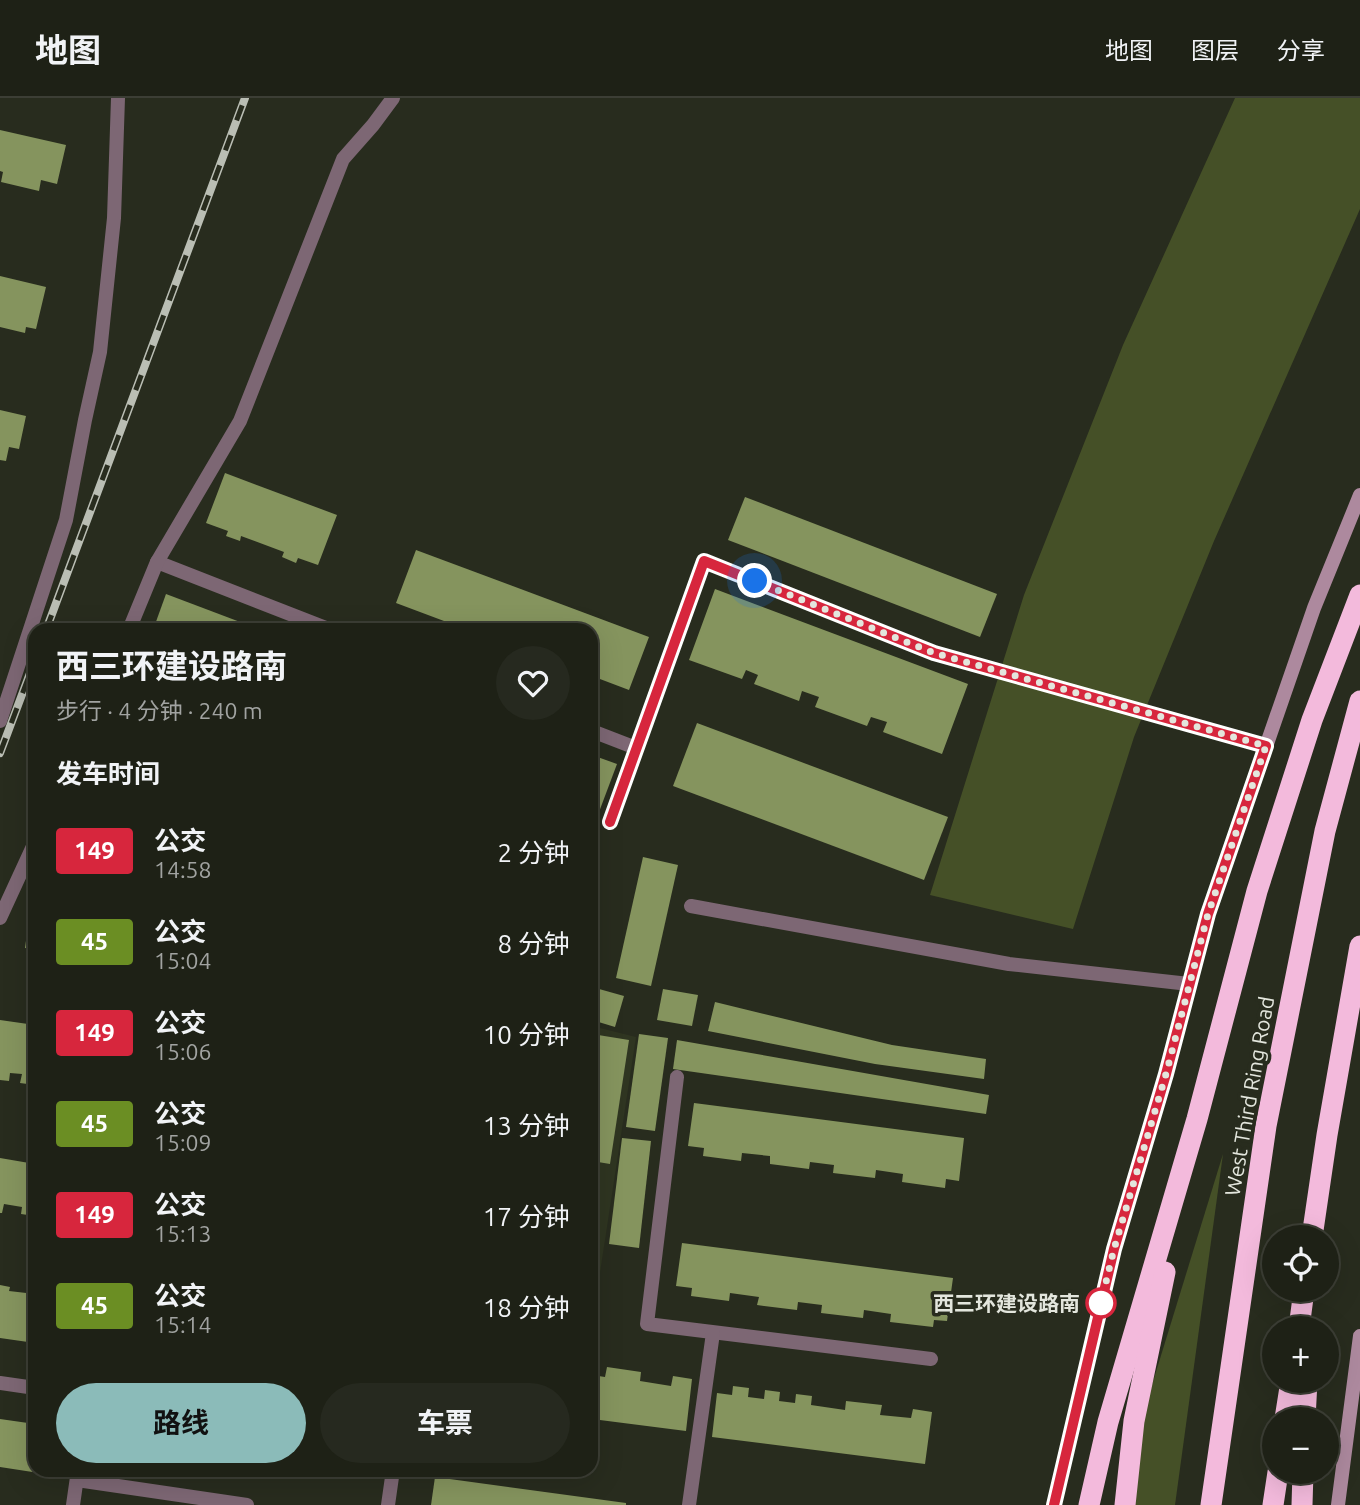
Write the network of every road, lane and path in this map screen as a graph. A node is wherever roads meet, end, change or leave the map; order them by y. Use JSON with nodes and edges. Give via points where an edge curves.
{"nodes":[{"id":1,"x":118,"y":98,"type":"edge"},
{"id":2,"x":393,"y":98,"type":"edge"},
{"id":3,"x":1360,"y":495,"type":"edge"},
{"id":4,"x":156,"y":562,"type":"junction"},
{"id":5,"x":1360,"y":595,"type":"edge"},
{"id":6,"x":32,"y":623,"type":"edge"},
{"id":7,"x":132,"y":623,"type":"edge"},
{"id":8,"x":313,"y":623,"type":"edge"},
{"id":9,"x":28,"y":636,"type":"edge"},
{"id":10,"x":1360,"y":701,"type":"edge"},
{"id":11,"x":0,"y":721,"type":"edge"},
{"id":12,"x":598,"y":733,"type":"edge"},
{"id":13,"x":1266,"y":746,"type":"junction"},
{"id":14,"x":636,"y":748,"type":"junction"},
{"id":15,"x":610,"y":822,"type":"dead end"},
{"id":16,"x":28,"y":857,"type":"edge"},
{"id":17,"x":691,"y":906,"type":"dead end"},
{"id":18,"x":0,"y":918,"type":"edge"},
{"id":19,"x":1360,"y":946,"type":"edge"},
{"id":20,"x":1189,"y":984,"type":"junction"},
{"id":21,"x":677,"y":1077,"type":"dead end"},
{"id":22,"x":1197,"y":1119,"type":"junction"},
{"id":23,"x":1314,"y":1225,"type":"edge"},
{"id":24,"x":713,"y":1333,"type":"junction"},
{"id":25,"x":1360,"y":1336,"type":"edge"},
{"id":26,"x":931,"y":1359,"type":"dead end"},
{"id":27,"x":0,"y":1383,"type":"edge"},
{"id":28,"x":28,"y":1387,"type":"edge"},
{"id":29,"x":77,"y":1477,"type":"edge"},
{"id":30,"x":88,"y":1477,"type":"edge"},
{"id":31,"x":392,"y":1477,"type":"edge"},
{"id":32,"x":1276,"y":1484,"type":"edge"},
{"id":33,"x":1303,"y":1484,"type":"edge"},
{"id":34,"x":73,"y":1505,"type":"edge"},
{"id":35,"x":247,"y":1505,"type":"edge"},
{"id":36,"x":388,"y":1505,"type":"edge"},
{"id":37,"x":689,"y":1505,"type":"edge"},
{"id":38,"x":1054,"y":1505,"type":"edge"},
{"id":39,"x":1088,"y":1505,"type":"edge"},
{"id":40,"x":1125,"y":1505,"type":"edge"},
{"id":41,"x":1211,"y":1505,"type":"edge"},
{"id":42,"x":1273,"y":1505,"type":"edge"},
{"id":43,"x":1302,"y":1505,"type":"edge"},
{"id":44,"x":1338,"y":1505,"type":"edge"}],
"edges":[{"from":1,"to":6,"type":"street","via":[[114,218],[100,352],[66,520]]},
{"from":2,"to":4,"type":"street","via":[[343,159],[240,421]]},
{"from":3,"to":13,"type":"street"},
{"from":4,"to":7,"type":"street"},
{"from":4,"to":8,"type":"street"},
{"from":5,"to":22,"type":"highway","via":[[1312,720],[1257,891]]},
{"from":9,"to":11,"type":"street"},
{"from":10,"to":41,"type":"highway","name":"West Third Ring Road","via":[[1325,831],[1266,1126]]},
{"from":12,"to":14,"type":"street"},
{"from":13,"to":14,"type":"street","via":[[934,653],[704,561]]},
{"from":13,"to":20,"type":"street"},
{"from":14,"to":15,"type":"street"},
{"from":16,"to":18,"type":"street"},
{"from":17,"to":20,"type":"street","via":[[1010,964]]},
{"from":19,"to":23,"type":"highway"},
{"from":20,"to":38,"type":"street","via":[[1114,1249]]},
{"from":21,"to":24,"type":"street","via":[[647,1324]]},
{"from":22,"to":39,"type":"highway"},
{"from":22,"to":40,"type":"highway","via":[[1134,1421]]},
{"from":24,"to":26,"type":"street"},
{"from":24,"to":37,"type":"street"},
{"from":25,"to":44,"type":"street"},
{"from":27,"to":28,"type":"street"},
{"from":29,"to":34,"type":"street"},
{"from":30,"to":35,"type":"street"},
{"from":31,"to":36,"type":"street"},
{"from":32,"to":42,"type":"highway"},
{"from":33,"to":43,"type":"highway"}]}
